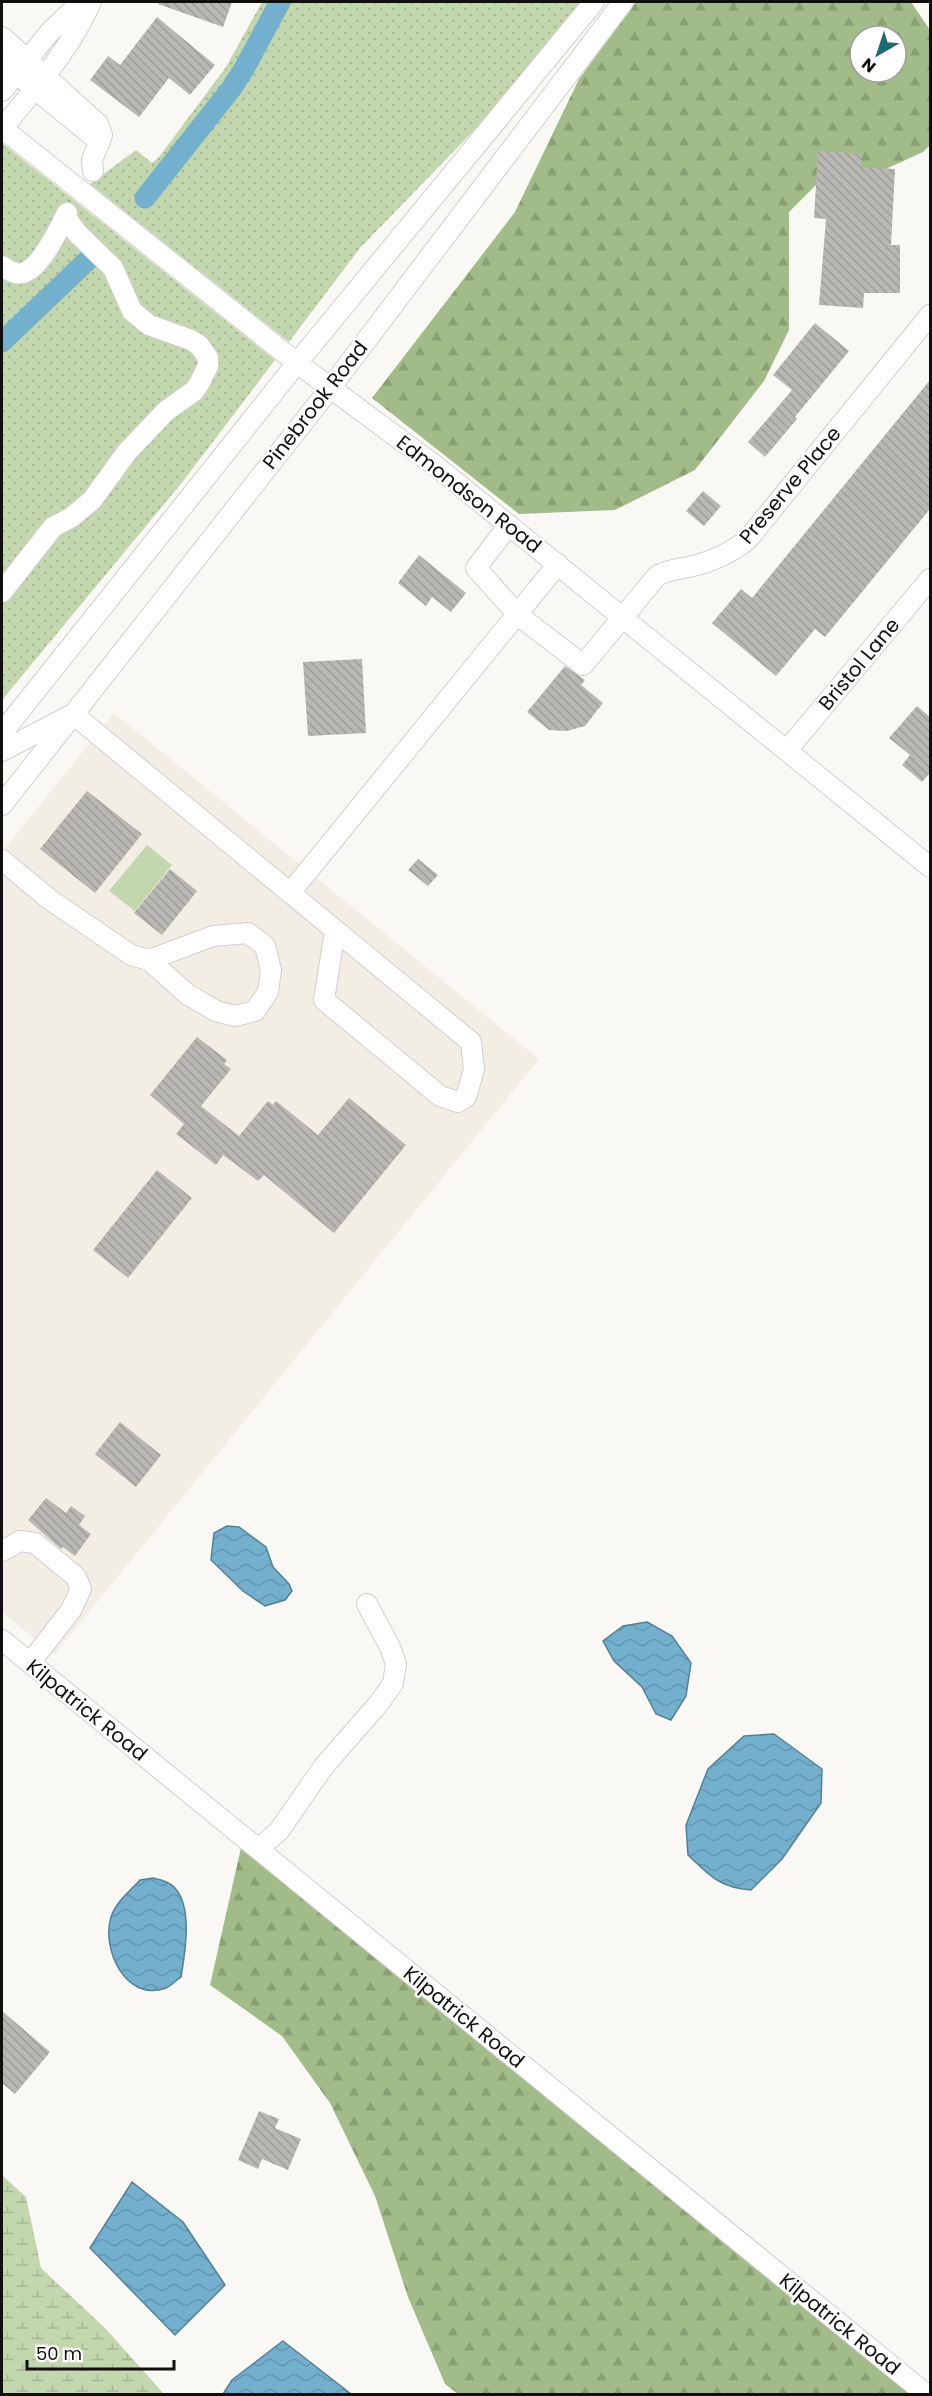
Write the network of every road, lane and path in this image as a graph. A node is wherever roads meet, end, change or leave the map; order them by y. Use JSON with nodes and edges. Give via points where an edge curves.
{"nodes":[{"id":1,"x":81,"y":2,"type":"edge"},
{"id":2,"x":91,"y":2,"type":"edge"},
{"id":3,"x":594,"y":2,"type":"edge"},
{"id":4,"x":623,"y":2,"type":"edge"},
{"id":5,"x":2,"y":37,"type":"edge"},
{"id":6,"x":15,"y":65,"type":"edge"},
{"id":7,"x":40,"y":82,"type":"junction"},
{"id":8,"x":2,"y":91,"type":"edge"},
{"id":9,"x":2,"y":129,"type":"edge"},
{"id":10,"x":93,"y":171,"type":"dead end"},
{"id":11,"x":2,"y":266,"type":"edge"},
{"id":12,"x":930,"y":315,"type":"edge"},
{"id":13,"x":297,"y":363,"type":"junction"},
{"id":14,"x":331,"y":387,"type":"junction"},
{"id":15,"x":509,"y":525,"type":"junction"},
{"id":16,"x":558,"y":564,"type":"junction"},
{"id":17,"x":930,"y":579,"type":"edge"},
{"id":18,"x":2,"y":592,"type":"edge"},
{"id":19,"x":518,"y":615,"type":"junction"},
{"id":20,"x":623,"y":616,"type":"junction"},
{"id":21,"x":73,"y":714,"type":"junction"},
{"id":22,"x":2,"y":733,"type":"edge"},
{"id":23,"x":788,"y":749,"type":"junction"},
{"id":24,"x":2,"y":751,"type":"edge"},
{"id":25,"x":2,"y":805,"type":"edge"},
{"id":26,"x":2,"y":860,"type":"edge"},
{"id":27,"x":930,"y":867,"type":"edge"},
{"id":28,"x":290,"y":893,"type":"junction"},
{"id":29,"x":335,"y":931,"type":"junction"},
{"id":30,"x":149,"y":960,"type":"junction"},
{"id":31,"x":2,"y":1551,"type":"edge"},
{"id":32,"x":367,"y":1604,"type":"dead end"},
{"id":33,"x":2,"y":1640,"type":"edge"},
{"id":34,"x":30,"y":1663,"type":"junction"},
{"id":35,"x":258,"y":1849,"type":"junction"},
{"id":36,"x":926,"y":2394,"type":"edge"}],
"edges":[{"from":1,"to":6,"type":"street"},
{"from":2,"to":7,"type":"street","via":[[73,39]]},
{"from":3,"to":13,"type":"street","name":"Pinebrook Road"},
{"from":4,"to":14,"type":"street","name":"Pinebrook Road"},
{"from":5,"to":6,"type":"street"},
{"from":6,"to":7,"type":"street"},
{"from":6,"to":8,"type":"street"},
{"from":7,"to":9,"type":"street"},
{"from":7,"to":10,"type":"street","via":[[100,142],[92,160]]},
{"from":9,"to":13,"type":"street","name":"Edmondson Road"},
{"from":11,"to":18,"type":"street","via":[[15,273],[29,270],[43,255],[67,213],[77,233],[113,268],[132,311],[148,325],[199,345],[208,358],[208,366],[194,391],[165,411],[127,452],[92,500],[53,527]]},
{"from":12,"to":20,"type":"street","name":"Preserve Place","via":[[748,539],[714,560],[657,576]]},
{"from":13,"to":14,"type":"street","name":"Edmondson Road"},
{"from":13,"to":22,"type":"street","name":"Pinebrook Road"},
{"from":14,"to":15,"type":"street","name":"Edmondson Road"},
{"from":14,"to":21,"type":"street","name":"Pinebrook Road"},
{"from":15,"to":16,"type":"street","name":"Edmondson Road"},
{"from":15,"to":19,"type":"street","via":[[476,568]]},
{"from":16,"to":19,"type":"street"},
{"from":16,"to":20,"type":"street","name":"Edmondson Road"},
{"from":17,"to":23,"type":"street","name":"Bristol Lane"},
{"from":19,"to":20,"type":"street","name":"Preserve Place","via":[[583,665]]},
{"from":19,"to":28,"type":"street"},
{"from":20,"to":23,"type":"street","name":"Edmondson Road"},
{"from":21,"to":24,"type":"street"},
{"from":21,"to":25,"type":"street","name":"Pinebrook Road"},
{"from":21,"to":28,"type":"street"},
{"from":23,"to":27,"type":"street","name":"Edmondson Road"},
{"from":26,"to":30,"type":"street","via":[[49,899],[130,955]]},
{"from":28,"to":29,"type":"street"},
{"from":29,"to":29,"type":"street","via":[[471,1042],[474,1069],[466,1097],[458,1102],[440,1096],[324,1000]]},
{"from":30,"to":30,"type":"street","via":[[213,936],[248,933],[265,946],[272,970],[268,992],[255,1011],[235,1016],[216,1011],[187,994]]},
{"from":31,"to":34,"type":"street","via":[[21,1541],[35,1544],[76,1577],[81,1589],[71,1610]]},
{"from":32,"to":35,"type":"street","via":[[396,1664],[393,1683],[324,1766],[279,1831]]},
{"from":33,"to":34,"type":"street","name":"Kilpatrick Road"},
{"from":34,"to":35,"type":"street","name":"Kilpatrick Road"},
{"from":35,"to":36,"type":"street","name":"Kilpatrick Road"}]}
